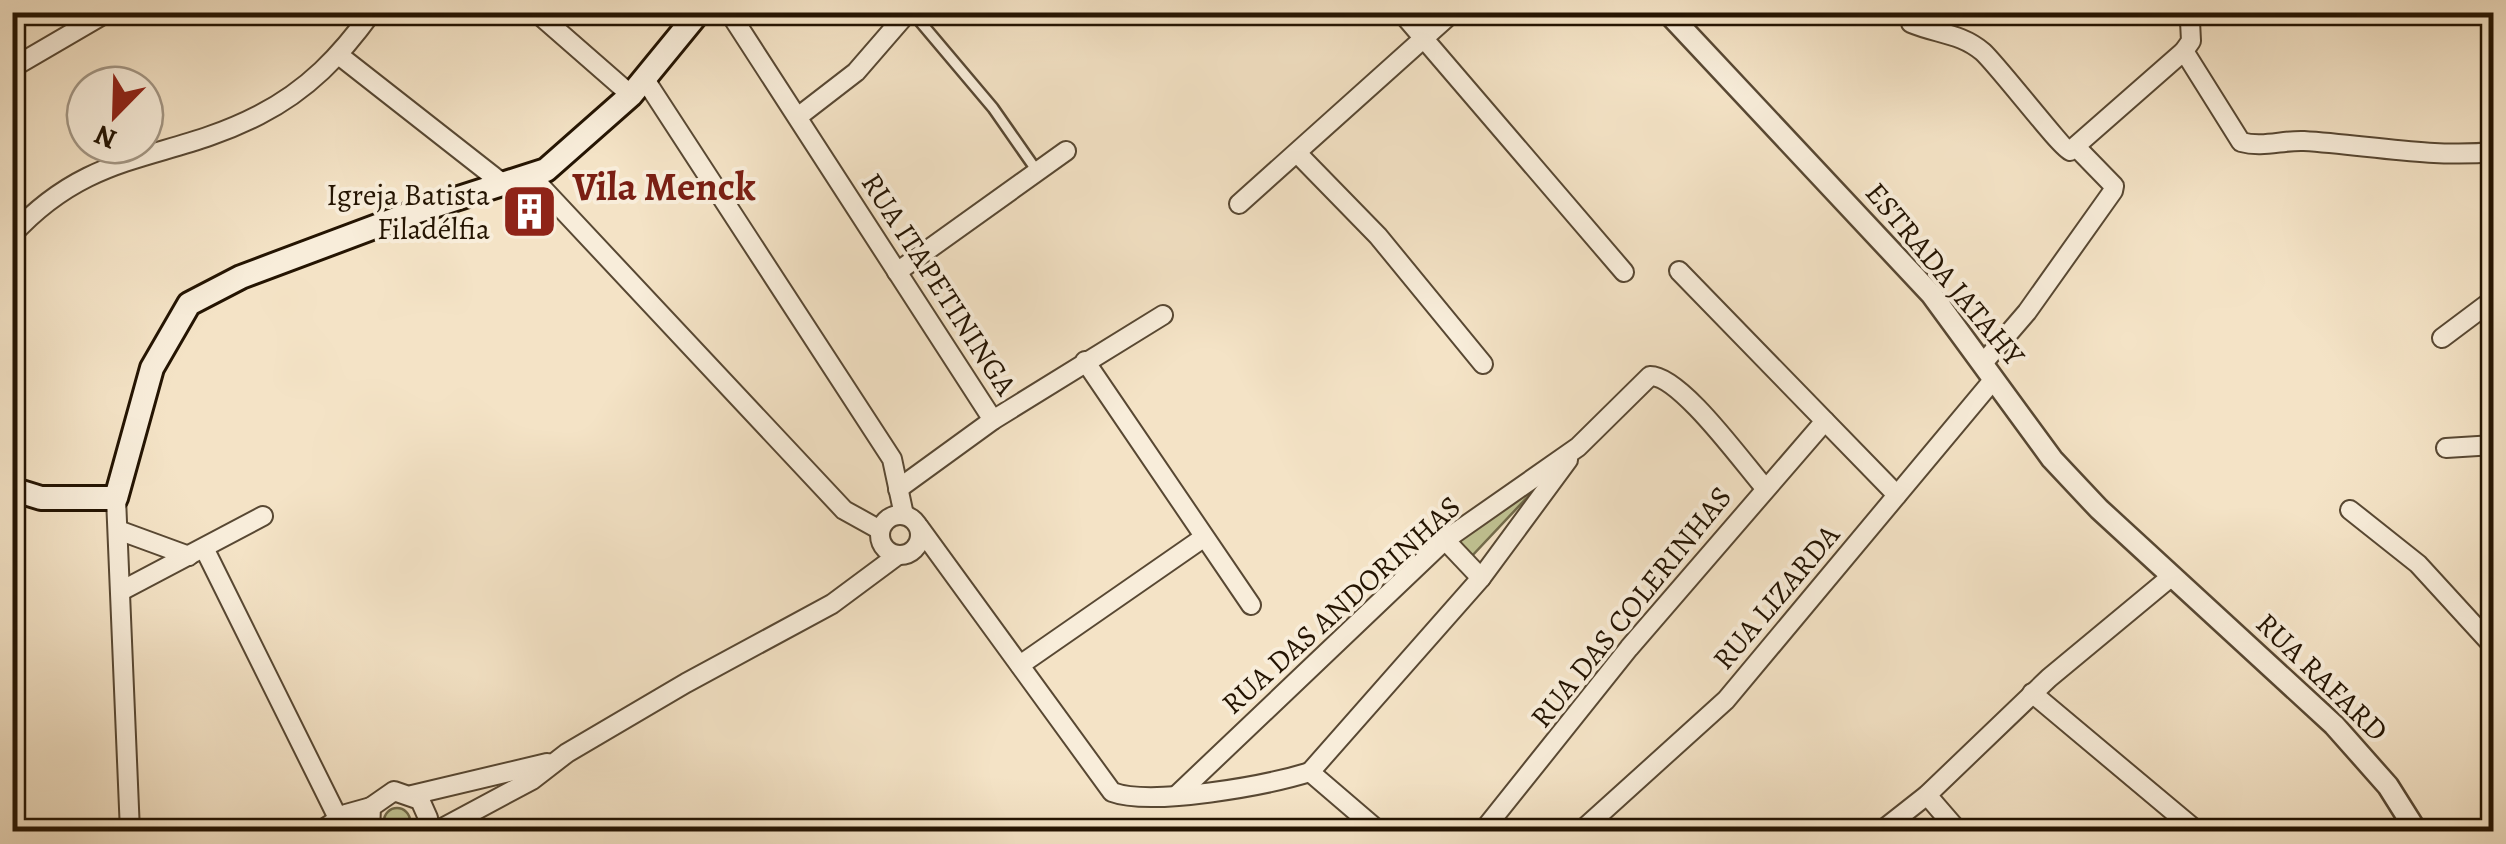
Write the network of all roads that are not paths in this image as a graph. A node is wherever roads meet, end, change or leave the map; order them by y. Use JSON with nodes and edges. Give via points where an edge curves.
{"nodes":[{"id":1,"x":108,"y":12,"type":"edge"},
{"id":2,"x":372,"y":12,"type":"edge"},
{"id":3,"x":536,"y":12,"type":"edge"},
{"id":4,"x":699,"y":12,"type":"edge"},
{"id":5,"x":729,"y":12,"type":"edge"},
{"id":6,"x":910,"y":12,"type":"edge"},
{"id":7,"x":1401,"y":12,"type":"edge"},
{"id":8,"x":1453,"y":12,"type":"edge"},
{"id":9,"x":1909,"y":12,"type":"edge"},
{"id":10,"x":2179,"y":12,"type":"edge"},
{"id":11,"x":1677,"y":16,"type":"edge"},
{"id":12,"x":1426,"y":39,"type":"junction"},
{"id":13,"x":2184,"y":51,"type":"junction"},
{"id":14,"x":340,"y":56,"type":"junction"},
{"id":15,"x":12,"y":68,"type":"edge"},
{"id":16,"x":638,"y":86,"type":"junction"},
{"id":17,"x":799,"y":116,"type":"junction"},
{"id":18,"x":2078,"y":148,"type":"junction"},
{"id":19,"x":1066,"y":152,"type":"dead end"},
{"id":20,"x":2494,"y":152,"type":"edge"},
{"id":21,"x":1298,"y":154,"type":"junction"},
{"id":22,"x":1036,"y":171,"type":"junction"},
{"id":23,"x":531,"y":176,"type":"junction"},
{"id":24,"x":502,"y":183,"type":"junction"},
{"id":25,"x":1239,"y":204,"type":"dead end"},
{"id":26,"x":12,"y":235,"type":"edge"},
{"id":27,"x":1679,"y":271,"type":"dead end"},
{"id":28,"x":898,"y":272,"type":"junction"},
{"id":29,"x":1624,"y":272,"type":"dead end"},
{"id":30,"x":2494,"y":299,"type":"edge"},
{"id":31,"x":1163,"y":315,"type":"dead end"},
{"id":32,"x":2442,"y":338,"type":"dead end"},
{"id":33,"x":1086,"y":362,"type":"junction"},
{"id":34,"x":1483,"y":364,"type":"dead end"},
{"id":35,"x":1989,"y":370,"type":"junction"},
{"id":36,"x":993,"y":420,"type":"junction"},
{"id":37,"x":1826,"y":421,"type":"junction"},
{"id":38,"x":2494,"y":445,"type":"edge"},
{"id":39,"x":1578,"y":447,"type":"junction"},
{"id":40,"x":2446,"y":448,"type":"dead end"},
{"id":41,"x":898,"y":488,"type":"junction"},
{"id":42,"x":1765,"y":488,"type":"junction"},
{"id":43,"x":12,"y":489,"type":"edge"},
{"id":44,"x":1897,"y":495,"type":"junction"},
{"id":45,"x":116,"y":498,"type":"junction"},
{"id":46,"x":2350,"y":510,"type":"dead end"},
{"id":47,"x":263,"y":516,"type":"dead end"},
{"id":48,"x":911,"y":521,"type":"junction"},
{"id":49,"x":118,"y":530,"type":"junction"},
{"id":50,"x":880,"y":530,"type":"junction"},
{"id":51,"x":1203,"y":538,"type":"junction"},
{"id":52,"x":1445,"y":540,"type":"junction"},
{"id":53,"x":197,"y":553,"type":"junction"},
{"id":54,"x":898,"y":556,"type":"junction"},
{"id":55,"x":2172,"y":576,"type":"junction"},
{"id":56,"x":1480,"y":578,"type":"junction"},
{"id":57,"x":120,"y":592,"type":"junction"},
{"id":58,"x":1251,"y":605,"type":"dead end"},
{"id":59,"x":2494,"y":647,"type":"edge"},
{"id":60,"x":1020,"y":666,"type":"junction"},
{"id":61,"x":2032,"y":694,"type":"junction"},
{"id":62,"x":557,"y":760,"type":"junction"},
{"id":63,"x":1310,"y":772,"type":"junction"},
{"id":64,"x":1178,"y":794,"type":"junction"},
{"id":65,"x":412,"y":795,"type":"junction"},
{"id":66,"x":1927,"y":795,"type":"junction"},
{"id":67,"x":371,"y":806,"type":"junction"},
{"id":68,"x":338,"y":818,"type":"junction"},
{"id":69,"x":130,"y":832,"type":"edge"},
{"id":70,"x":319,"y":832,"type":"edge"},
{"id":71,"x":370,"y":832,"type":"edge"},
{"id":72,"x":426,"y":832,"type":"edge"},
{"id":73,"x":435,"y":832,"type":"edge"},
{"id":74,"x":1380,"y":832,"type":"edge"},
{"id":75,"x":1482,"y":832,"type":"edge"},
{"id":76,"x":1580,"y":832,"type":"edge"},
{"id":77,"x":1880,"y":832,"type":"edge"},
{"id":78,"x":1958,"y":832,"type":"edge"},
{"id":79,"x":2198,"y":832,"type":"edge"},
{"id":80,"x":2418,"y":832,"type":"edge"}],
"edges":[{"from":1,"to":15,"type":"street"},
{"from":2,"to":14,"type":"street"},
{"from":3,"to":16,"type":"street"},
{"from":4,"to":16,"type":"main road"},
{"from":5,"to":17,"type":"street","name":"RUA ITAPETININGA"},
{"from":6,"to":17,"type":"street","via":[[856,72]]},
{"from":6,"to":22,"type":"lane","via":[[993,108]]},
{"from":7,"to":12,"type":"street"},
{"from":8,"to":12,"type":"street"},
{"from":9,"to":18,"type":"street","via":[[1912,23],[1966,39],[2039,113],[2062,148]]},
{"from":10,"to":13,"type":"street","via":[[2190,21]]},
{"from":11,"to":35,"type":"street","name":"ESTRADA JATAHY","via":[[1868,225]]},
{"from":12,"to":21,"type":"street"},
{"from":12,"to":29,"type":"street"},
{"from":13,"to":18,"type":"street"},
{"from":13,"to":20,"type":"street","via":[[2241,142],[2450,156]]},
{"from":14,"to":24,"type":"street"},
{"from":14,"to":26,"type":"street","via":[[257,116],[78,180]]},
{"from":16,"to":23,"type":"main road","via":[[588,138]]},
{"from":16,"to":41,"type":"street","via":[[892,459]]},
{"from":17,"to":28,"type":"street","name":"RUA ITAPETININGA"},
{"from":18,"to":35,"type":"street","name":"RUA LIZARDA","via":[[2114,186]]},
{"from":19,"to":22,"type":"street"},
{"from":21,"to":25,"type":"street"},
{"from":21,"to":34,"type":"street","via":[[1378,236]]},
{"from":22,"to":28,"type":"street"},
{"from":23,"to":24,"type":"main road"},
{"from":23,"to":50,"type":"street","via":[[844,510]]},
{"from":24,"to":45,"type":"main road","via":[[242,277],[189,304],[152,368]]},
{"from":27,"to":37,"type":"street"},
{"from":28,"to":36,"type":"street","name":"RUA ITAPETININGA"},
{"from":30,"to":32,"type":"street"},
{"from":31,"to":33,"type":"street","name":"RUA ITAPETININGA"},
{"from":33,"to":36,"type":"street","name":"RUA ITAPETININGA"},
{"from":33,"to":51,"type":"street"},
{"from":35,"to":44,"type":"street","name":"RUA LIZARDA"},
{"from":35,"to":55,"type":"street","name":"ESTRADA JATAHY","via":[[2052,459]]},
{"from":36,"to":41,"type":"street"},
{"from":37,"to":42,"type":"street","name":"RUA DAS COLERINHAS"},
{"from":37,"to":44,"type":"street"},
{"from":38,"to":40,"type":"street"},
{"from":39,"to":42,"type":"street","name":"RUA DAS ANDORINHAS","via":[[1641,383],[1659,376],[1683,394]]},
{"from":39,"to":52,"type":"street","name":"RUA DAS ANDORINHAS"},
{"from":39,"to":56,"type":"street"},
{"from":41,"to":48,"type":"street"},
{"from":42,"to":75,"type":"street","name":"RUA DAS COLERINHAS"},
{"from":43,"to":45,"type":"main road","via":[[41,498]]},
{"from":44,"to":76,"type":"street","name":"RUA LIZARDA","via":[[1726,700]]},
{"from":45,"to":49,"type":"street"},
{"from":46,"to":59,"type":"street","via":[[2418,564]]},
{"from":47,"to":53,"type":"street"},
{"from":48,"to":50,"type":"street","via":[[887,520]]},
{"from":48,"to":54,"type":"street","via":[[918,544]]},
{"from":48,"to":60,"type":"street"},
{"from":49,"to":53,"type":"street"},
{"from":49,"to":57,"type":"street"},
{"from":50,"to":54,"type":"street","via":[[882,544]]},
{"from":51,"to":58,"type":"street"},
{"from":51,"to":60,"type":"street"},
{"from":52,"to":56,"type":"street"},
{"from":52,"to":64,"type":"street","name":"RUA DAS ANDORINHAS"},
{"from":53,"to":57,"type":"street"},
{"from":53,"to":68,"type":"street"},
{"from":54,"to":62,"type":"street","via":[[832,604]]},
{"from":55,"to":61,"type":"street"},
{"from":55,"to":80,"type":"street","name":"RUA RAFARD","via":[[2360,753]]},
{"from":56,"to":63,"type":"street"},
{"from":57,"to":69,"type":"street"},
{"from":60,"to":64,"type":"street","via":[[1112,792],[1140,798]]},
{"from":61,"to":66,"type":"street"},
{"from":61,"to":79,"type":"street"},
{"from":62,"to":65,"type":"street"},
{"from":62,"to":73,"type":"street"},
{"from":63,"to":64,"type":"street","via":[[1276,783]]},
{"from":63,"to":74,"type":"street"},
{"from":65,"to":67,"type":"street","via":[[385,794]]},
{"from":65,"to":72,"type":"street","via":[[425,809]]},
{"from":66,"to":77,"type":"street"},
{"from":66,"to":78,"type":"street"},
{"from":67,"to":68,"type":"street"},
{"from":67,"to":71,"type":"street"},
{"from":68,"to":70,"type":"street"}]}
